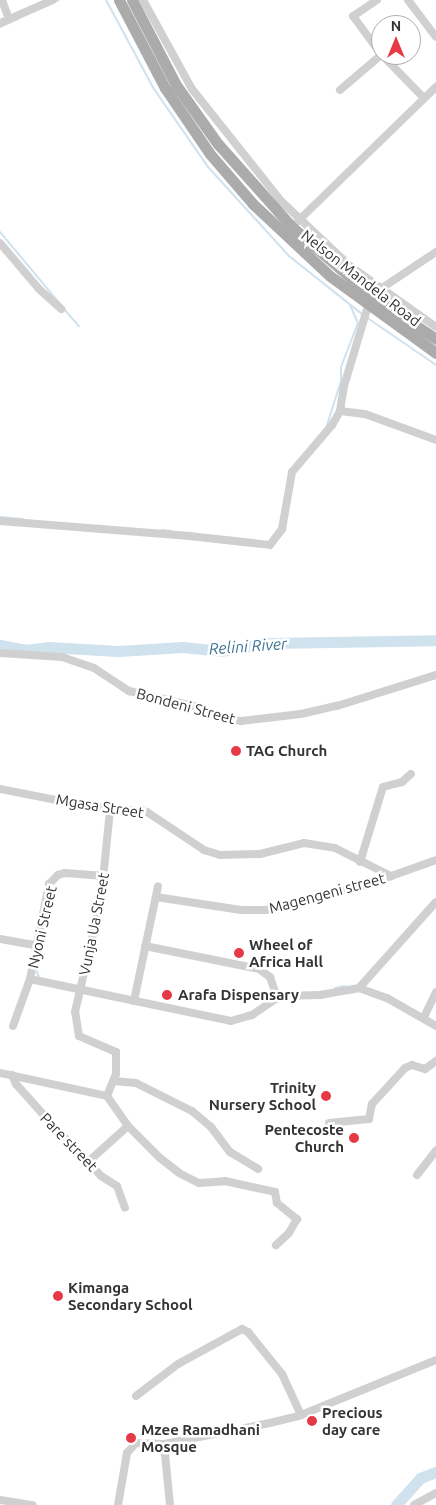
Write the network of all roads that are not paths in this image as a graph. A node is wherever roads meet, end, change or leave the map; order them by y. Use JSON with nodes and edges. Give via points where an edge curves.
{"nodes":[{"id":1,"x":2,"y":0,"type":"edge"},
{"id":2,"x":54,"y":0,"type":"edge"},
{"id":3,"x":119,"y":0,"type":"edge"},
{"id":4,"x":132,"y":0,"type":"edge"},
{"id":5,"x":144,"y":0,"type":"edge"},
{"id":6,"x":377,"y":0,"type":"edge"},
{"id":7,"x":408,"y":0,"type":"edge"},
{"id":8,"x":9,"y":19,"type":"junction"},
{"id":9,"x":0,"y":23,"type":"edge"},
{"id":10,"x":436,"y":37,"type":"edge"},
{"id":11,"x":371,"y":41,"type":"edge"},
{"id":12,"x":371,"y":64,"type":"edge"},
{"id":13,"x":391,"y":65,"type":"edge"},
{"id":14,"x":436,"y":87,"type":"edge"},
{"id":15,"x":340,"y":90,"type":"dead end"},
{"id":16,"x":424,"y":98,"type":"junction"},
{"id":17,"x":218,"y":144,"type":"junction"},
{"id":18,"x":210,"y":154,"type":"junction"},
{"id":19,"x":296,"y":223,"type":"junction"},
{"id":20,"x":0,"y":243,"type":"edge"},
{"id":21,"x":436,"y":252,"type":"edge"},
{"id":22,"x":382,"y":289,"type":"junction"},
{"id":23,"x":370,"y":301,"type":"junction"},
{"id":24,"x":61,"y":309,"type":"dead end"},
{"id":25,"x":436,"y":326,"type":"edge"},
{"id":26,"x":436,"y":339,"type":"edge"},
{"id":27,"x":436,"y":353,"type":"edge"},
{"id":28,"x":340,"y":410,"type":"junction"},
{"id":29,"x":436,"y":440,"type":"edge"},
{"id":30,"x":0,"y":522,"type":"edge"},
{"id":31,"x":0,"y":654,"type":"edge"},
{"id":32,"x":436,"y":675,"type":"edge"},
{"id":33,"x":411,"y":774,"type":"dead end"},
{"id":34,"x":0,"y":789,"type":"edge"},
{"id":35,"x":110,"y":810,"type":"junction"},
{"id":36,"x":436,"y":860,"type":"edge"},
{"id":37,"x":360,"y":862,"type":"junction"},
{"id":38,"x":105,"y":876,"type":"junction"},
{"id":39,"x":391,"y":876,"type":"junction"},
{"id":40,"x":158,"y":886,"type":"dead end"},
{"id":41,"x":156,"y":897,"type":"junction"},
{"id":42,"x":436,"y":902,"type":"edge"},
{"id":43,"x":0,"y":939,"type":"edge"},
{"id":44,"x":36,"y":945,"type":"junction"},
{"id":45,"x":145,"y":946,"type":"junction"},
{"id":46,"x":30,"y":979,"type":"junction"},
{"id":47,"x":359,"y":988,"type":"junction"},
{"id":48,"x":81,"y":990,"type":"junction"},
{"id":49,"x":436,"y":992,"type":"edge"},
{"id":50,"x":277,"y":997,"type":"junction"},
{"id":51,"x":134,"y":1001,"type":"junction"},
{"id":52,"x":424,"y":1017,"type":"junction"},
{"id":53,"x":14,"y":1026,"type":"dead end"},
{"id":54,"x":436,"y":1026,"type":"edge"},
{"id":55,"x":436,"y":1060,"type":"edge"},
{"id":56,"x":0,"y":1073,"type":"edge"},
{"id":57,"x":12,"y":1075,"type":"junction"},
{"id":58,"x":114,"y":1080,"type":"junction"},
{"id":59,"x":106,"y":1096,"type":"junction"},
{"id":60,"x":329,"y":1123,"type":"dead end"},
{"id":61,"x":128,"y":1126,"type":"junction"},
{"id":62,"x":436,"y":1151,"type":"edge"},
{"id":63,"x":89,"y":1161,"type":"junction"},
{"id":64,"x":258,"y":1169,"type":"dead end"},
{"id":65,"x":417,"y":1174,"type":"dead end"},
{"id":66,"x":125,"y":1208,"type":"dead end"},
{"id":67,"x":276,"y":1245,"type":"dead end"},
{"id":68,"x":436,"y":1360,"type":"edge"},
{"id":69,"x":136,"y":1396,"type":"dead end"},
{"id":70,"x":300,"y":1415,"type":"junction"},
{"id":71,"x":164,"y":1444,"type":"junction"},
{"id":72,"x":436,"y":1493,"type":"edge"},
{"id":73,"x":0,"y":1500,"type":"edge"},
{"id":74,"x":33,"y":1505,"type":"edge"},
{"id":75,"x":118,"y":1505,"type":"edge"},
{"id":76,"x":170,"y":1505,"type":"edge"},
{"id":77,"x":414,"y":1505,"type":"edge"}],
"edges":[{"from":1,"to":8,"type":"street"},
{"from":2,"to":8,"type":"street"},
{"from":3,"to":18,"type":"main road","name":"Nelson Mandela Road","via":[[165,88]]},
{"from":4,"to":17,"type":"main road","name":"Nelson Mandela Road","via":[[176,85]]},
{"from":5,"to":19,"type":"street","via":[[192,89]]},
{"from":6,"to":11,"type":"street","via":[[353,16]]},
{"from":7,"to":10,"type":"street"},
{"from":8,"to":9,"type":"street"},
{"from":12,"to":15,"type":"street"},
{"from":13,"to":16,"type":"street"},
{"from":14,"to":16,"type":"street"},
{"from":16,"to":19,"type":"street"},
{"from":17,"to":18,"type":"main road"},
{"from":17,"to":19,"type":"main road","name":"Nelson Mandela Road"},
{"from":18,"to":23,"type":"main road","name":"Nelson Mandela Road","via":[[280,232]]},
{"from":19,"to":22,"type":"street"},
{"from":19,"to":23,"type":"main road","name":"Nelson Mandela Road"},
{"from":20,"to":24,"type":"street","via":[[39,289]]},
{"from":21,"to":22,"type":"street"},
{"from":22,"to":23,"type":"street"},
{"from":22,"to":25,"type":"street"},
{"from":23,"to":26,"type":"main road","name":"Nelson Mandela Road"},
{"from":23,"to":27,"type":"main road","name":"Nelson Mandela Road"},
{"from":23,"to":28,"type":"street","via":[[344,386]]},
{"from":28,"to":29,"type":"street","via":[[365,414]]},
{"from":28,"to":30,"type":"street","via":[[332,425],[292,472],[282,529],[270,546],[189,536]]},
{"from":31,"to":32,"type":"street","name":"Bondeni Street","via":[[37,653],[62,657],[94,668],[129,691],[194,706],[223,719],[241,721],[336,706]]},
{"from":33,"to":37,"type":"street","via":[[402,782],[383,787]]},
{"from":34,"to":35,"type":"street","name":"Mgasa Street"},
{"from":35,"to":37,"type":"street","name":"Mgasa Street","via":[[147,812],[204,850],[220,855],[260,854],[304,842],[335,848]]},
{"from":35,"to":38,"type":"street","name":"Vunja Ua Street","via":[[105,840]]},
{"from":36,"to":39,"type":"street","name":"Magengeni street"},
{"from":37,"to":39,"type":"street","name":"Mgasa Street"},
{"from":38,"to":44,"type":"street","name":"Nyoni Street","via":[[65,873],[52,879]]},
{"from":38,"to":48,"type":"street","name":"Vunja Ua Street"},
{"from":39,"to":41,"type":"street","name":"Magengeni street","via":[[363,886],[256,911]]},
{"from":40,"to":41,"type":"street"},
{"from":41,"to":45,"type":"street"},
{"from":42,"to":47,"type":"street"},
{"from":43,"to":44,"type":"street"},
{"from":44,"to":46,"type":"street","name":"Nyoni Street"},
{"from":45,"to":50,"type":"street","via":[[259,969],[270,977]]},
{"from":45,"to":51,"type":"street"},
{"from":46,"to":48,"type":"street"},
{"from":46,"to":53,"type":"street","name":"Nyoni Street"},
{"from":47,"to":50,"type":"street"},
{"from":47,"to":52,"type":"street"},
{"from":48,"to":51,"type":"street"},
{"from":48,"to":58,"type":"street","name":"Vunja Ua Street","via":[[75,1012],[80,1036],[114,1049],[117,1061]]},
{"from":49,"to":52,"type":"street"},
{"from":50,"to":51,"type":"street","via":[[252,1015],[232,1021]]},
{"from":52,"to":54,"type":"street"},
{"from":55,"to":60,"type":"street","via":[[425,1069],[412,1065],[405,1068],[372,1104],[369,1119]]},
{"from":56,"to":57,"type":"street"},
{"from":57,"to":59,"type":"street"},
{"from":57,"to":63,"type":"street","name":"Pare street","via":[[24,1094]]},
{"from":58,"to":59,"type":"street"},
{"from":58,"to":64,"type":"street","via":[[136,1083],[192,1111],[211,1126],[230,1152]]},
{"from":59,"to":61,"type":"street"},
{"from":61,"to":63,"type":"street"},
{"from":61,"to":67,"type":"street","via":[[160,1158],[184,1176],[204,1184],[225,1181],[275,1192],[277,1203],[296,1219],[289,1233]]},
{"from":62,"to":65,"type":"street"},
{"from":63,"to":66,"type":"street","name":"Pare street","via":[[118,1188]]},
{"from":68,"to":70,"type":"street"},
{"from":69,"to":70,"type":"street","via":[[178,1364],[242,1329],[282,1374]]},
{"from":70,"to":71,"type":"street","via":[[248,1429]]},
{"from":71,"to":75,"type":"street","via":[[136,1443],[129,1448]]},
{"from":71,"to":76,"type":"street"},
{"from":72,"to":77,"type":"street"},
{"from":73,"to":74,"type":"street"}]}
